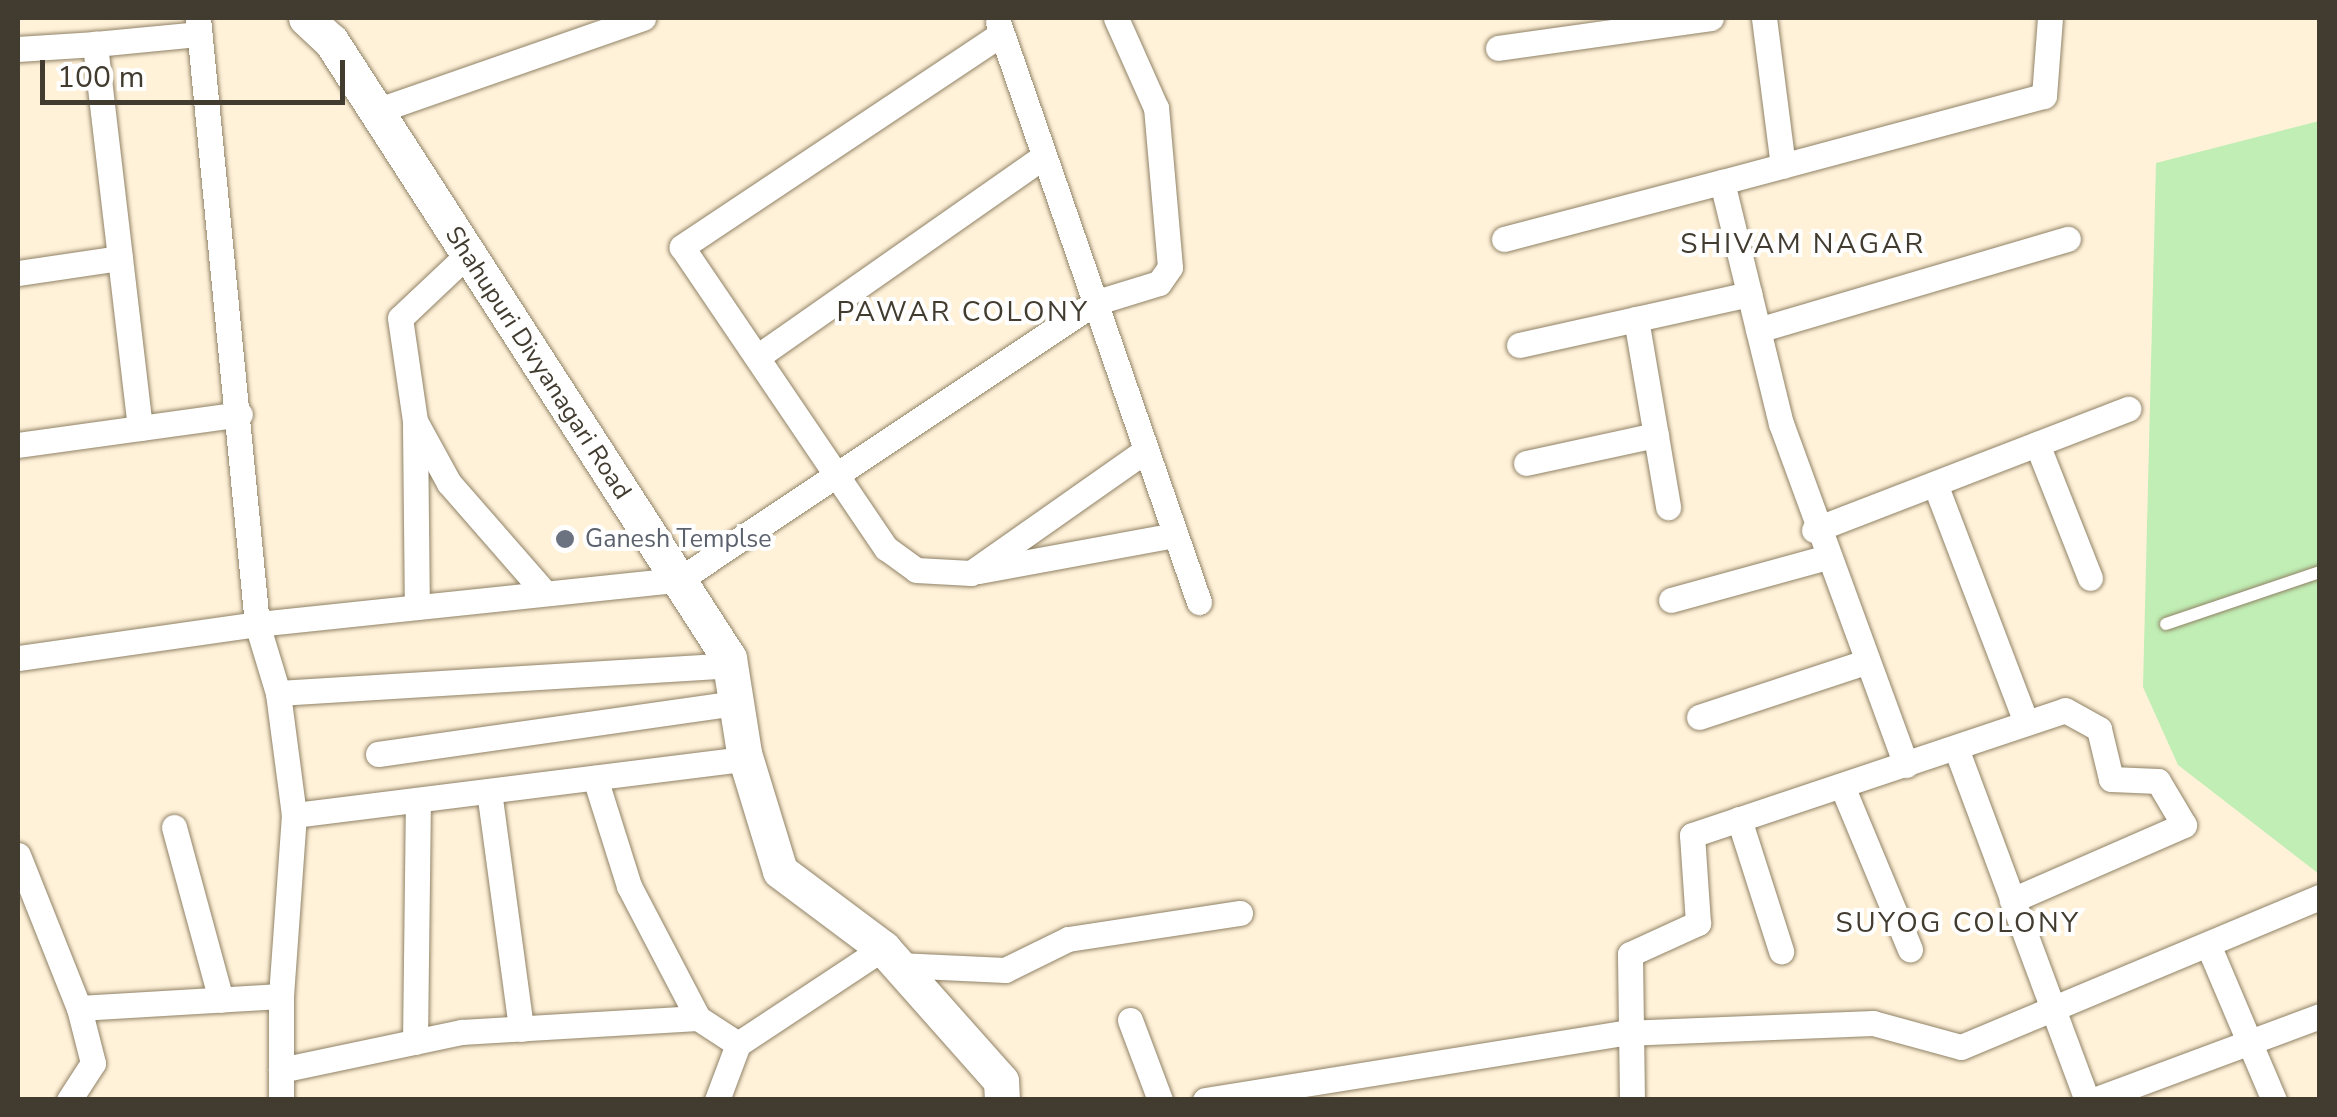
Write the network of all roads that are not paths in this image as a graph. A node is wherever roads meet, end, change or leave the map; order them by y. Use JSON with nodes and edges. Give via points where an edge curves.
{"nodes":[{"id":1,"x":306,"y":18,"type":"edge"},
{"id":2,"x":643,"y":18,"type":"edge"},
{"id":3,"x":1116,"y":18,"type":"edge"},
{"id":4,"x":1711,"y":18,"type":"edge"},
{"id":5,"x":1764,"y":18,"type":"edge"},
{"id":6,"x":2050,"y":18,"type":"edge"},
{"id":7,"x":1671,"y":20,"type":"edge"},
{"id":8,"x":198,"y":26,"type":"edge"},
{"id":9,"x":999,"y":26,"type":"edge"},
{"id":10,"x":95,"y":44,"type":"junction"},
{"id":11,"x":1498,"y":48,"type":"dead end"},
{"id":12,"x":18,"y":49,"type":"edge"},
{"id":13,"x":376,"y":111,"type":"junction"},
{"id":14,"x":1043,"y":157,"type":"junction"},
{"id":15,"x":1783,"y":166,"type":"junction"},
{"id":16,"x":1722,"y":182,"type":"junction"},
{"id":17,"x":1504,"y":238,"type":"dead end"},
{"id":18,"x":2068,"y":238,"type":"dead end"},
{"id":19,"x":468,"y":254,"type":"junction"},
{"id":20,"x":120,"y":258,"type":"junction"},
{"id":21,"x":18,"y":273,"type":"edge"},
{"id":22,"x":1749,"y":294,"type":"junction"},
{"id":23,"x":1094,"y":303,"type":"junction"},
{"id":24,"x":1636,"y":319,"type":"junction"},
{"id":25,"x":1758,"y":330,"type":"junction"},
{"id":26,"x":1519,"y":345,"type":"dead end"},
{"id":27,"x":758,"y":358,"type":"junction"},
{"id":28,"x":2128,"y":409,"type":"dead end"},
{"id":29,"x":240,"y":414,"type":"junction"},
{"id":30,"x":415,"y":421,"type":"junction"},
{"id":31,"x":140,"y":428,"type":"junction"},
{"id":32,"x":1656,"y":434,"type":"junction"},
{"id":33,"x":2037,"y":444,"type":"junction"},
{"id":34,"x":18,"y":445,"type":"edge"},
{"id":35,"x":1146,"y":450,"type":"junction"},
{"id":36,"x":1526,"y":462,"type":"dead end"},
{"id":37,"x":838,"y":474,"type":"junction"},
{"id":38,"x":1934,"y":484,"type":"junction"},
{"id":39,"x":1668,"y":507,"type":"dead end"},
{"id":40,"x":1814,"y":530,"type":"junction"},
{"id":41,"x":1176,"y":535,"type":"junction"},
{"id":42,"x":1824,"y":558,"type":"junction"},
{"id":43,"x":2320,"y":572,"type":"edge"},
{"id":44,"x":971,"y":573,"type":"junction"},
{"id":45,"x":2090,"y":578,"type":"dead end"},
{"id":46,"x":679,"y":580,"type":"junction"},
{"id":47,"x":546,"y":594,"type":"junction"},
{"id":48,"x":1672,"y":600,"type":"dead end"},
{"id":49,"x":1199,"y":602,"type":"dead end"},
{"id":50,"x":417,"y":607,"type":"junction"},
{"id":51,"x":257,"y":624,"type":"junction"},
{"id":52,"x":2166,"y":624,"type":"dead end"},
{"id":53,"x":18,"y":658,"type":"edge"},
{"id":54,"x":1865,"y":662,"type":"junction"},
{"id":55,"x":730,"y":665,"type":"junction"},
{"id":56,"x":278,"y":693,"type":"junction"},
{"id":57,"x":736,"y":703,"type":"junction"},
{"id":58,"x":1699,"y":717,"type":"dead end"},
{"id":59,"x":2026,"y":722,"type":"junction"},
{"id":60,"x":1956,"y":748,"type":"junction"},
{"id":61,"x":378,"y":754,"type":"dead end"},
{"id":62,"x":746,"y":760,"type":"junction"},
{"id":63,"x":1906,"y":764,"type":"junction"},
{"id":64,"x":595,"y":778,"type":"junction"},
{"id":65,"x":1842,"y":786,"type":"junction"},
{"id":66,"x":489,"y":791,"type":"junction"},
{"id":67,"x":418,"y":800,"type":"junction"},
{"id":68,"x":294,"y":815,"type":"junction"},
{"id":69,"x":1738,"y":820,"type":"junction"},
{"id":70,"x":174,"y":827,"type":"dead end"},
{"id":71,"x":18,"y":856,"type":"edge"},
{"id":72,"x":2320,"y":896,"type":"edge"},
{"id":73,"x":2012,"y":900,"type":"junction"},
{"id":74,"x":1240,"y":914,"type":"dead end"},
{"id":75,"x":2210,"y":947,"type":"junction"},
{"id":76,"x":1910,"y":950,"type":"dead end"},
{"id":77,"x":1780,"y":951,"type":"dead end"},
{"id":78,"x":890,"y":957,"type":"junction"},
{"id":79,"x":281,"y":996,"type":"junction"},
{"id":80,"x":221,"y":1000,"type":"junction"},
{"id":81,"x":79,"y":1008,"type":"junction"},
{"id":82,"x":2053,"y":1010,"type":"junction"},
{"id":83,"x":2320,"y":1016,"type":"edge"},
{"id":84,"x":698,"y":1018,"type":"junction"},
{"id":85,"x":1130,"y":1020,"type":"dead end"},
{"id":86,"x":520,"y":1028,"type":"junction"},
{"id":87,"x":1624,"y":1033,"type":"junction"},
{"id":88,"x":2252,"y":1039,"type":"junction"},
{"id":89,"x":415,"y":1042,"type":"junction"},
{"id":90,"x":738,"y":1044,"type":"junction"},
{"id":91,"x":281,"y":1070,"type":"junction"},
{"id":92,"x":1272,"y":1092,"type":"edge"},
{"id":93,"x":1006,"y":1094,"type":"edge"},
{"id":94,"x":69,"y":1100,"type":"edge"},
{"id":95,"x":281,"y":1100,"type":"edge"},
{"id":96,"x":717,"y":1100,"type":"edge"},
{"id":97,"x":1160,"y":1100,"type":"edge"},
{"id":98,"x":1205,"y":1100,"type":"edge"},
{"id":99,"x":1632,"y":1100,"type":"edge"},
{"id":100,"x":2090,"y":1100,"type":"edge"},
{"id":101,"x":2274,"y":1100,"type":"edge"}],
"edges":[{"from":1,"to":13,"type":"main road","name":"Shahupuri Divyanagari Road"},
{"from":2,"to":13,"type":"street"},
{"from":3,"to":23,"type":"street","via":[[1156,108],[1170,267],[1158,283]]},
{"from":4,"to":7,"type":"street"},
{"from":5,"to":15,"type":"street"},
{"from":6,"to":15,"type":"street","via":[[2044,96]]},
{"from":7,"to":11,"type":"street"},
{"from":8,"to":10,"type":"street"},
{"from":8,"to":29,"type":"street"},
{"from":9,"to":14,"type":"street"},
{"from":9,"to":27,"type":"street","via":[[682,247]]},
{"from":10,"to":12,"type":"street"},
{"from":10,"to":20,"type":"street"},
{"from":13,"to":19,"type":"main road","name":"Shahupuri Divyanagari Road"},
{"from":14,"to":23,"type":"street"},
{"from":14,"to":27,"type":"street"},
{"from":15,"to":16,"type":"street"},
{"from":16,"to":17,"type":"street"},
{"from":16,"to":22,"type":"street"},
{"from":18,"to":25,"type":"street"},
{"from":19,"to":30,"type":"street","via":[[400,318]]},
{"from":19,"to":46,"type":"main road","name":"Shahupuri Divyanagari Road"},
{"from":20,"to":21,"type":"street"},
{"from":20,"to":31,"type":"street"},
{"from":22,"to":24,"type":"street"},
{"from":22,"to":25,"type":"street"},
{"from":23,"to":35,"type":"street"},
{"from":23,"to":37,"type":"street"},
{"from":24,"to":26,"type":"street"},
{"from":24,"to":32,"type":"street"},
{"from":25,"to":40,"type":"street"},
{"from":27,"to":37,"type":"street"},
{"from":28,"to":33,"type":"street"},
{"from":29,"to":31,"type":"street"},
{"from":29,"to":51,"type":"street"},
{"from":30,"to":47,"type":"street","via":[[449,484]]},
{"from":30,"to":50,"type":"street"},
{"from":31,"to":34,"type":"street"},
{"from":32,"to":36,"type":"street"},
{"from":32,"to":39,"type":"street"},
{"from":33,"to":38,"type":"street"},
{"from":33,"to":45,"type":"street"},
{"from":35,"to":41,"type":"street"},
{"from":35,"to":44,"type":"street"},
{"from":37,"to":44,"type":"street","via":[[900,562]]},
{"from":37,"to":46,"type":"street"},
{"from":38,"to":40,"type":"street"},
{"from":38,"to":59,"type":"street"},
{"from":40,"to":42,"type":"street"},
{"from":41,"to":44,"type":"street"},
{"from":41,"to":49,"type":"street"},
{"from":42,"to":48,"type":"street"},
{"from":42,"to":54,"type":"street"},
{"from":43,"to":52,"type":"lane"},
{"from":46,"to":47,"type":"street"},
{"from":46,"to":55,"type":"main road","name":"Shahupuri Divyanagari Road"},
{"from":47,"to":50,"type":"street"},
{"from":50,"to":51,"type":"street"},
{"from":51,"to":53,"type":"street"},
{"from":51,"to":56,"type":"street"},
{"from":54,"to":58,"type":"street"},
{"from":54,"to":63,"type":"street"},
{"from":55,"to":56,"type":"street"},
{"from":55,"to":57,"type":"main road","name":"Shahupuri Divyanagari Road"},
{"from":56,"to":68,"type":"street"},
{"from":57,"to":61,"type":"street"},
{"from":57,"to":62,"type":"main road","name":"Shahupuri Divyanagari Road"},
{"from":59,"to":60,"type":"street"},
{"from":59,"to":73,"type":"street","via":[[2064,710],[2099,729],[2112,779],[2158,781],[2184,826]]},
{"from":60,"to":63,"type":"street"},
{"from":60,"to":73,"type":"street"},
{"from":62,"to":64,"type":"street"},
{"from":62,"to":78,"type":"main road","name":"Shahupuri Divyanagari Road","via":[[780,871]]},
{"from":63,"to":65,"type":"street"},
{"from":64,"to":66,"type":"street"},
{"from":64,"to":84,"type":"street","via":[[629,886]]},
{"from":65,"to":69,"type":"street"},
{"from":65,"to":76,"type":"street"},
{"from":66,"to":67,"type":"street"},
{"from":66,"to":86,"type":"street"},
{"from":67,"to":68,"type":"street"},
{"from":67,"to":89,"type":"street"},
{"from":68,"to":79,"type":"street"},
{"from":69,"to":77,"type":"street"},
{"from":69,"to":87,"type":"street","via":[[1692,834],[1698,924],[1630,954]]},
{"from":70,"to":80,"type":"street"},
{"from":71,"to":81,"type":"street"},
{"from":72,"to":75,"type":"street"},
{"from":73,"to":82,"type":"street"},
{"from":74,"to":78,"type":"street","via":[[1068,939],[1005,970]]},
{"from":75,"to":82,"type":"street"},
{"from":75,"to":88,"type":"street"},
{"from":78,"to":90,"type":"street"},
{"from":78,"to":93,"type":"main road","name":"Shahupuri Divyanagari Road"},
{"from":79,"to":80,"type":"street"},
{"from":79,"to":91,"type":"street"},
{"from":80,"to":81,"type":"street"},
{"from":81,"to":94,"type":"street","via":[[93,1063]]},
{"from":82,"to":87,"type":"street","via":[[1961,1048],[1873,1023]]},
{"from":82,"to":100,"type":"street"},
{"from":83,"to":88,"type":"street"},
{"from":84,"to":86,"type":"street"},
{"from":84,"to":90,"type":"street"},
{"from":85,"to":97,"type":"street"},
{"from":86,"to":89,"type":"street"},
{"from":87,"to":92,"type":"street"},
{"from":87,"to":99,"type":"street"},
{"from":88,"to":100,"type":"street"},
{"from":88,"to":101,"type":"street"},
{"from":89,"to":91,"type":"street"},
{"from":90,"to":96,"type":"street"},
{"from":91,"to":95,"type":"street"},
{"from":92,"to":98,"type":"street"}]}
